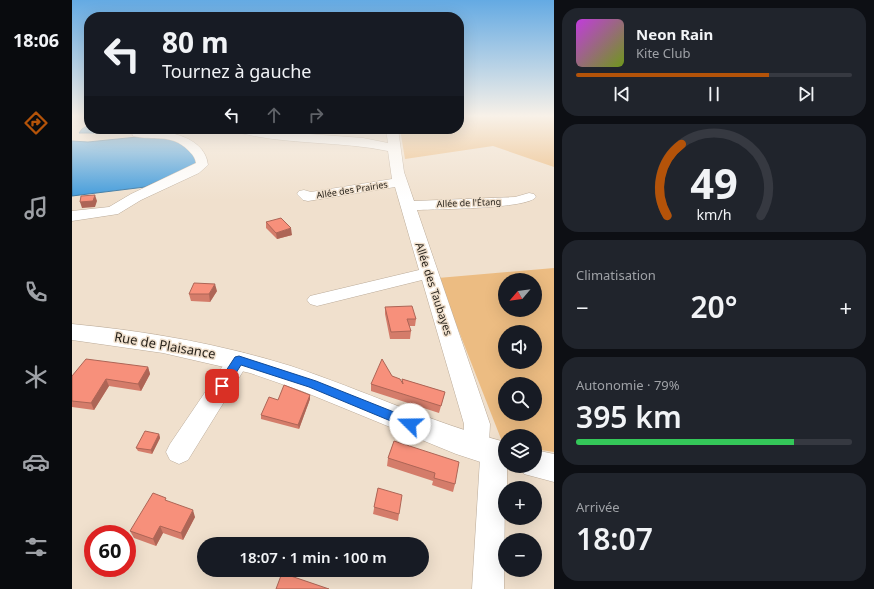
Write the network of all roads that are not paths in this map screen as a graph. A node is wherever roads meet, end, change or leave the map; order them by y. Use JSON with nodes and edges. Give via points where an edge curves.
{"nodes":[{"id":1,"x":189,"y":144,"type":"edge"},
{"id":2,"x":376,"y":144,"type":"edge"},
{"id":3,"x":394,"y":144,"type":"edge"},
{"id":4,"x":394,"y":148,"type":"junction"},
{"id":5,"x":400,"y":182,"type":"junction"},
{"id":6,"x":304,"y":194,"type":"dead end"},
{"id":7,"x":529,"y":196,"type":"dead end"},
{"id":8,"x":408,"y":206,"type":"junction"},
{"id":9,"x":72,"y":216,"type":"edge"},
{"id":10,"x":429,"y":273,"type":"junction"},
{"id":11,"x":317,"y":300,"type":"dead end"},
{"id":12,"x":72,"y":332,"type":"edge"},
{"id":13,"x":239,"y":360,"type":"junction"},
{"id":14,"x":179,"y":452,"type":"dead end"},
{"id":15,"x":492,"y":453,"type":"edge"},
{"id":16,"x":542,"y":465,"type":"edge"},
{"id":17,"x":554,"y":468,"type":"edge"},
{"id":18,"x":488,"y":589,"type":"edge"}],
"edges":[{"from":1,"to":9,"type":"street","via":[[200,156],[202,165],[194,170],[136,197],[113,211]]},
{"from":2,"to":4,"type":"street"},
{"from":3,"to":4,"type":"street","name":"Allée des Taubayes"},
{"from":4,"to":5,"type":"street","name":"Allée des Taubayes"},
{"from":5,"to":6,"type":"street","name":"Allée des Prairies","via":[[308,197]]},
{"from":5,"to":8,"type":"street","name":"Allée des Taubayes"},
{"from":7,"to":8,"type":"street","name":"Allée de l'Étang","via":[[516,201]]},
{"from":8,"to":10,"type":"street","name":"Allée des Taubayes"},
{"from":10,"to":11,"type":"street"},
{"from":10,"to":15,"type":"street","name":"Allée des Taubayes","via":[[477,424]]},
{"from":12,"to":13,"type":"main road","name":"Rue de Plaisance","via":[[159,342]]},
{"from":13,"to":14,"type":"street"},
{"from":13,"to":15,"type":"main road","name":"Rue de Plaisance","via":[[312,384],[424,430]]},
{"from":15,"to":18,"type":"street","name":"Allée des Taubayes"},
{"from":16,"to":17,"type":"main road"}]}
